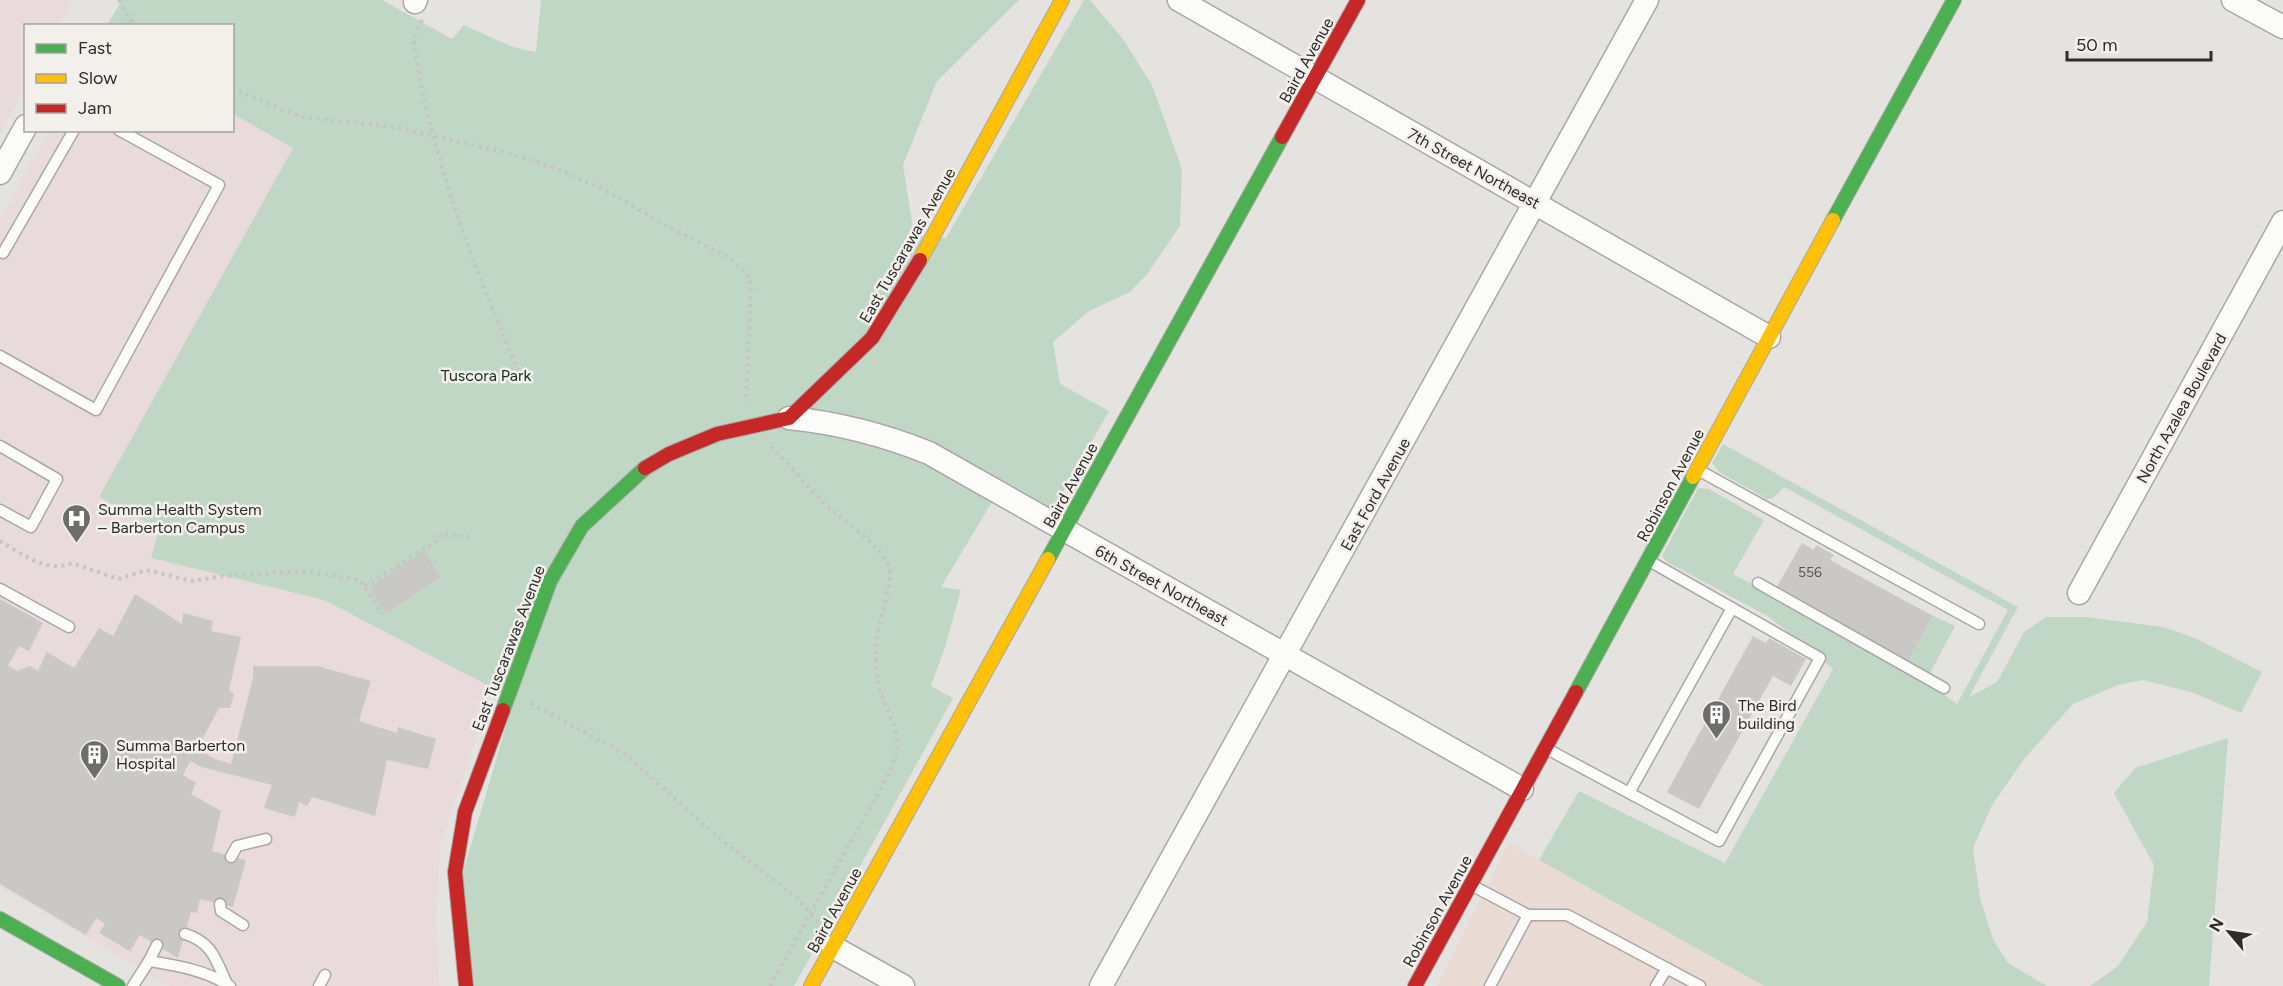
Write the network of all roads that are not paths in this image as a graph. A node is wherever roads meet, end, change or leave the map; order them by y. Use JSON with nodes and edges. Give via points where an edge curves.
{"nodes":[{"id":1,"x":1062,"y":0,"type":"edge"},
{"id":2,"x":1179,"y":0,"type":"edge"},
{"id":3,"x":1358,"y":0,"type":"edge"},
{"id":4,"x":1647,"y":0,"type":"edge"},
{"id":5,"x":1954,"y":0,"type":"edge"},
{"id":6,"x":2233,"y":0,"type":"edge"},
{"id":7,"x":2283,"y":27,"type":"edge"},
{"id":8,"x":1315,"y":78,"type":"junction"},
{"id":9,"x":24,"y":130,"type":"edge"},
{"id":10,"x":73,"y":132,"type":"edge"},
{"id":11,"x":123,"y":132,"type":"edge"},
{"id":12,"x":0,"y":173,"type":"edge"},
{"id":13,"x":1535,"y":203,"type":"junction"},
{"id":14,"x":2283,"y":222,"type":"edge"},
{"id":15,"x":1,"y":255,"type":"edge"},
{"id":16,"x":1769,"y":337,"type":"junction"},
{"id":17,"x":0,"y":356,"type":"edge"},
{"id":18,"x":789,"y":418,"type":"junction"},
{"id":19,"x":0,"y":446,"type":"edge"},
{"id":20,"x":1697,"y":470,"type":"junction"},
{"id":21,"x":0,"y":510,"type":"edge"},
{"id":22,"x":1064,"y":530,"type":"junction"},
{"id":23,"x":1648,"y":561,"type":"junction"},
{"id":24,"x":1758,"y":583,"type":"dead end"},
{"id":25,"x":0,"y":589,"type":"edge"},
{"id":26,"x":2079,"y":593,"type":"dead end"},
{"id":27,"x":1732,"y":608,"type":"junction"},
{"id":28,"x":1979,"y":624,"type":"dead end"},
{"id":29,"x":69,"y":627,"type":"dead end"},
{"id":30,"x":1285,"y":654,"type":"junction"},
{"id":31,"x":1944,"y":688,"type":"dead end"},
{"id":32,"x":1545,"y":747,"type":"junction"},
{"id":33,"x":1522,"y":789,"type":"junction"},
{"id":34,"x":1629,"y":793,"type":"junction"},
{"id":35,"x":266,"y":839,"type":"dead end"},
{"id":36,"x":231,"y":857,"type":"dead end"},
{"id":37,"x":1470,"y":884,"type":"junction"},
{"id":38,"x":220,"y":904,"type":"dead end"},
{"id":39,"x":1528,"y":915,"type":"junction"},
{"id":40,"x":0,"y":919,"type":"edge"},
{"id":41,"x":243,"y":925,"type":"dead end"},
{"id":42,"x":185,"y":934,"type":"dead end"},
{"id":43,"x":835,"y":942,"type":"junction"},
{"id":44,"x":157,"y":945,"type":"dead end"},
{"id":45,"x":149,"y":961,"type":"junction"},
{"id":46,"x":1667,"y":968,"type":"junction"},
{"id":47,"x":325,"y":975,"type":"dead end"},
{"id":48,"x":229,"y":985,"type":"edge"},
{"id":49,"x":118,"y":986,"type":"edge"},
{"id":50,"x":133,"y":986,"type":"edge"},
{"id":51,"x":319,"y":986,"type":"edge"},
{"id":52,"x":466,"y":986,"type":"edge"},
{"id":53,"x":811,"y":986,"type":"edge"},
{"id":54,"x":903,"y":986,"type":"edge"},
{"id":55,"x":1101,"y":986,"type":"edge"},
{"id":56,"x":1415,"y":986,"type":"edge"},
{"id":57,"x":1490,"y":986,"type":"edge"},
{"id":58,"x":1656,"y":986,"type":"edge"},
{"id":59,"x":1700,"y":986,"type":"edge"}],
"edges":[{"from":1,"to":18,"type":"street","name":"East Tuscarawas Avenue","via":[[894,305],[872,338]]},
{"from":2,"to":8,"type":"street","name":"7th Street Northeast"},
{"from":3,"to":8,"type":"street","name":"Baird Avenue"},
{"from":4,"to":13,"type":"street","name":"East Ford Avenue"},
{"from":5,"to":16,"type":"street","name":"Robinson Avenue"},
{"from":6,"to":7,"type":"street"},
{"from":8,"to":13,"type":"street","name":"7th Street Northeast"},
{"from":8,"to":22,"type":"street","name":"Baird Avenue"},
{"from":9,"to":12,"type":"street"},
{"from":10,"to":15,"type":"lane"},
{"from":11,"to":17,"type":"lane","via":[[219,185],[96,410]]},
{"from":13,"to":16,"type":"street","name":"7th Street Northeast"},
{"from":13,"to":30,"type":"street","name":"East Ford Avenue"},
{"from":14,"to":26,"type":"street","name":"North Azalea Boulevard"},
{"from":16,"to":20,"type":"street","name":"Robinson Avenue"},
{"from":18,"to":22,"type":"street","name":"6th Street Northeast","via":[[880,434],[929,453]]},
{"from":18,"to":52,"type":"street","name":"East Tuscarawas Avenue","via":[[717,434],[638,472],[582,526],[550,581],[465,812],[455,872]]},
{"from":19,"to":21,"type":"lane","via":[[57,479],[32,527]]},
{"from":20,"to":23,"type":"street","name":"Robinson Avenue"},
{"from":20,"to":28,"type":"lane"},
{"from":22,"to":30,"type":"street","name":"6th Street Northeast"},
{"from":22,"to":43,"type":"street","name":"Baird Avenue"},
{"from":23,"to":27,"type":"lane"},
{"from":23,"to":32,"type":"street","name":"Robinson Avenue"},
{"from":24,"to":31,"type":"lane"},
{"from":25,"to":29,"type":"lane"},
{"from":27,"to":34,"type":"lane"},
{"from":27,"to":34,"type":"lane","via":[[1820,658],[1815,669],[1719,841]]},
{"from":30,"to":33,"type":"street","name":"6th Street Northeast"},
{"from":30,"to":55,"type":"street","name":"East Ford Avenue"},
{"from":32,"to":33,"type":"street","name":"Robinson Avenue"},
{"from":32,"to":34,"type":"lane"},
{"from":33,"to":37,"type":"street","name":"Robinson Avenue"},
{"from":35,"to":36,"type":"lane","via":[[237,846]]},
{"from":37,"to":39,"type":"lane"},
{"from":37,"to":56,"type":"street","name":"Robinson Avenue"},
{"from":38,"to":41,"type":"lane","via":[[221,911]]},
{"from":39,"to":46,"type":"lane","via":[[1567,915]]},
{"from":39,"to":57,"type":"lane"},
{"from":40,"to":49,"type":"street"},
{"from":42,"to":48,"type":"lane","via":[[202,939]]},
{"from":43,"to":53,"type":"street","name":"Baird Avenue"},
{"from":43,"to":54,"type":"street"},
{"from":44,"to":45,"type":"lane"},
{"from":45,"to":48,"type":"lane","via":[[191,968]]},
{"from":45,"to":50,"type":"lane"},
{"from":46,"to":58,"type":"lane"},
{"from":46,"to":59,"type":"lane"},
{"from":47,"to":51,"type":"lane"}]}
